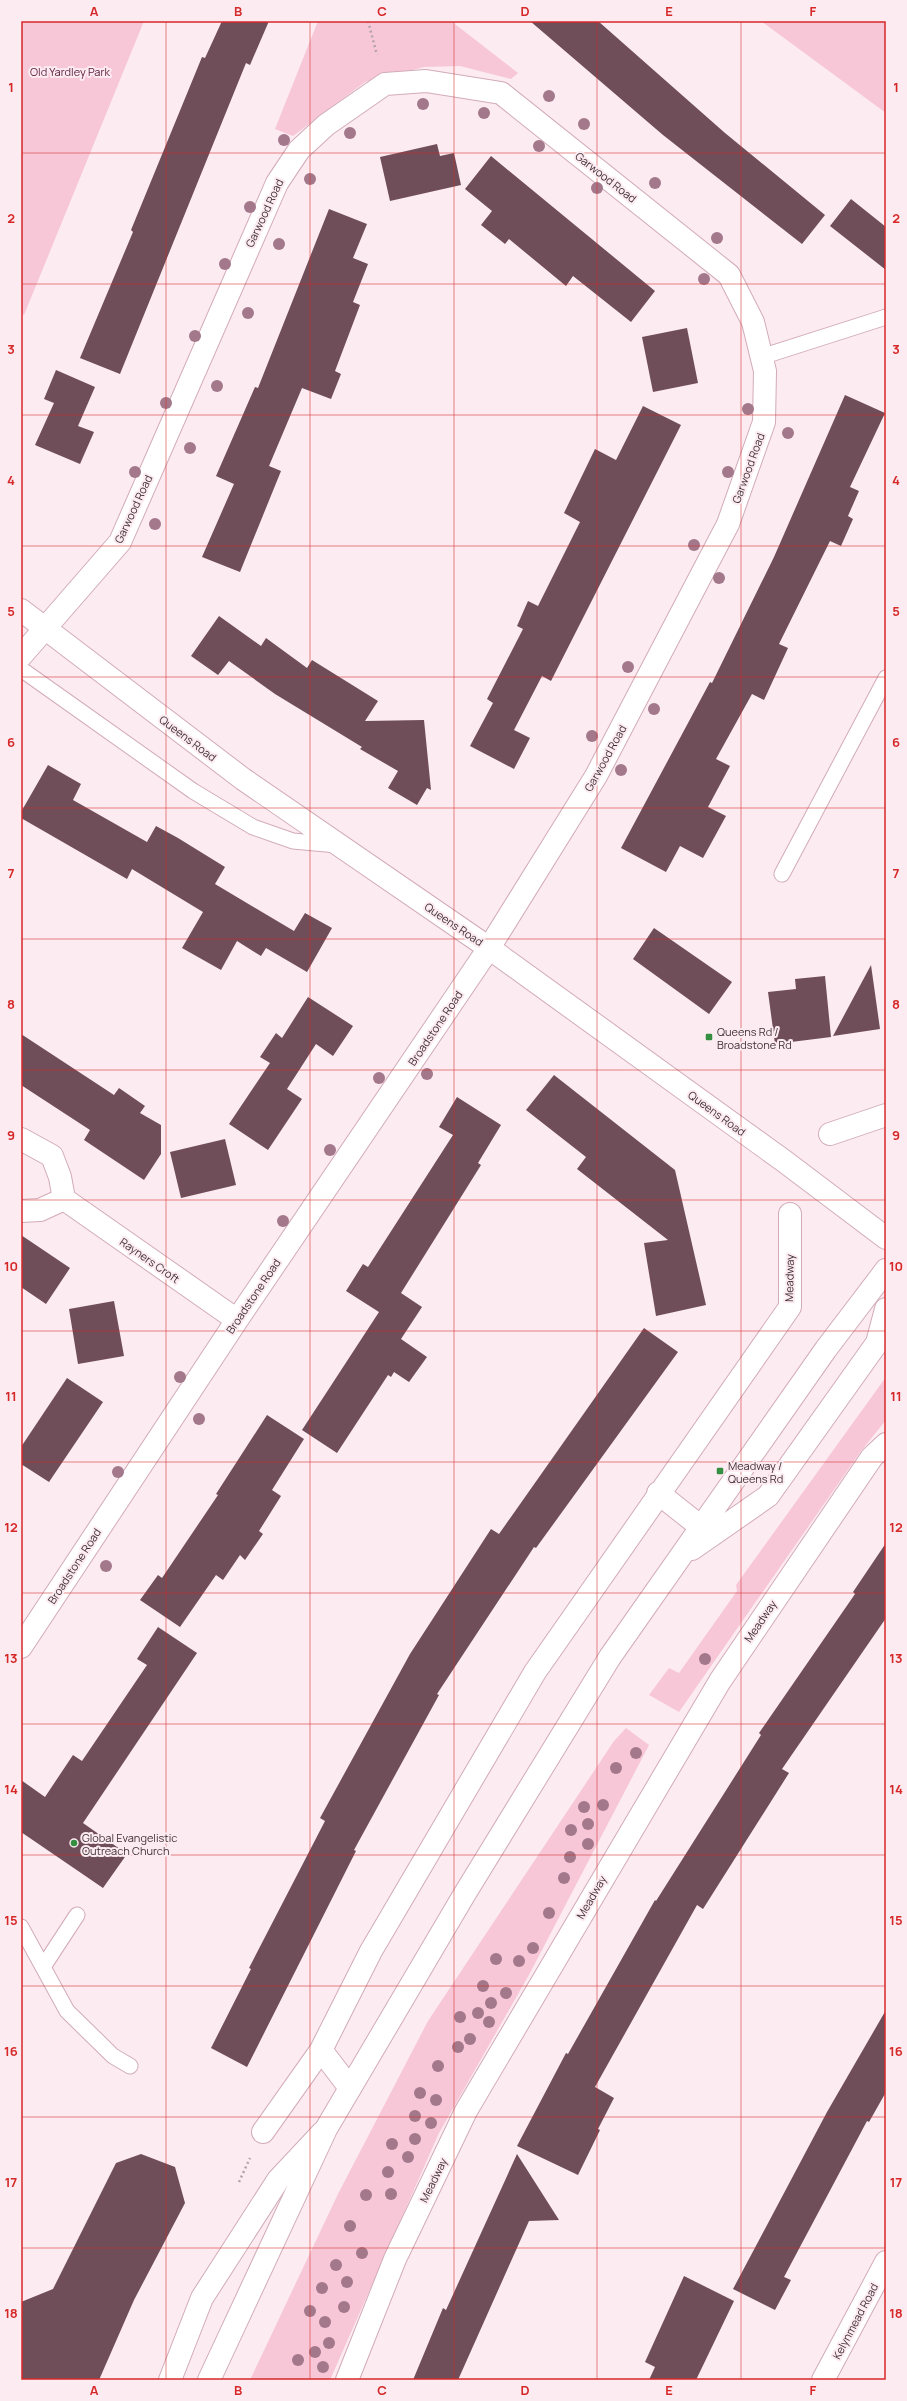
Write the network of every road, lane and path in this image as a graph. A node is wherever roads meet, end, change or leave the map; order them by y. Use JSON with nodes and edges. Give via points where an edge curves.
{"nodes":[{"id":1,"x":368,"y":21,"type":"edge"},
{"id":2,"x":385,"y":84,"type":"junction"},
{"id":3,"x":886,"y":317,"type":"edge"},
{"id":4,"x":761,"y":357,"type":"junction"},
{"id":5,"x":21,"y":610,"type":"edge"},
{"id":6,"x":46,"y":630,"type":"junction"},
{"id":7,"x":21,"y":656,"type":"edge"},
{"id":8,"x":21,"y":669,"type":"edge"},
{"id":9,"x":886,"y":678,"type":"edge"},
{"id":10,"x":340,"y":845,"type":"junction"},
{"id":11,"x":782,"y":874,"type":"dead end"},
{"id":12,"x":489,"y":948,"type":"junction"},
{"id":13,"x":886,"y":1115,"type":"edge"},
{"id":14,"x":830,"y":1134,"type":"dead end"},
{"id":15,"x":21,"y":1139,"type":"edge"},
{"id":16,"x":64,"y":1199,"type":"junction"},
{"id":17,"x":21,"y":1211,"type":"edge"},
{"id":18,"x":790,"y":1214,"type":"dead end"},
{"id":19,"x":886,"y":1238,"type":"edge"},
{"id":20,"x":886,"y":1270,"type":"edge"},
{"id":21,"x":886,"y":1309,"type":"edge"},
{"id":22,"x":237,"y":1320,"type":"junction"},
{"id":23,"x":886,"y":1444,"type":"edge"},
{"id":24,"x":658,"y":1493,"type":"junction"},
{"id":25,"x":701,"y":1527,"type":"junction"},
{"id":26,"x":681,"y":1556,"type":"junction"},
{"id":27,"x":21,"y":1646,"type":"edge"},
{"id":28,"x":78,"y":1915,"type":"dead end"},
{"id":29,"x":21,"y":1927,"type":"edge"},
{"id":30,"x":43,"y":1967,"type":"junction"},
{"id":31,"x":321,"y":2050,"type":"junction"},
{"id":32,"x":130,"y":2066,"type":"dead end"},
{"id":33,"x":350,"y":2088,"type":"junction"},
{"id":34,"x":326,"y":2129,"type":"junction"},
{"id":35,"x":263,"y":2132,"type":"dead end"},
{"id":36,"x":886,"y":2262,"type":"edge"},
{"id":37,"x":170,"y":2380,"type":"edge"},
{"id":38,"x":210,"y":2380,"type":"edge"},
{"id":39,"x":347,"y":2380,"type":"edge"},
{"id":40,"x":824,"y":2380,"type":"edge"}],
"edges":[{"from":1,"to":2,"type":"path"},
{"from":2,"to":4,"type":"street","name":"Garwood Road","via":[[426,81],[501,93],[730,275],[753,322]]},
{"from":2,"to":6,"type":"street","name":"Garwood Road","via":[[326,125],[299,150],[277,182],[120,542]]},
{"from":3,"to":4,"type":"lane"},
{"from":4,"to":12,"type":"street","name":"Garwood Road","via":[[765,371],[764,422],[728,524],[596,776]]},
{"from":5,"to":6,"type":"street","name":"Queens Road"},
{"from":6,"to":7,"type":"street","name":"Garwood Road"},
{"from":6,"to":10,"type":"street","name":"Queens Road","via":[[243,779]]},
{"from":8,"to":10,"type":"lane","via":[[192,791],[253,827],[293,841]]},
{"from":9,"to":11,"type":"lane"},
{"from":10,"to":12,"type":"street","name":"Queens Road"},
{"from":12,"to":19,"type":"street","name":"Queens Road"},
{"from":12,"to":22,"type":"street","name":"Broadstone Road"},
{"from":13,"to":14,"type":"street"},
{"from":15,"to":16,"type":"street","via":[[52,1156],[60,1177]]},
{"from":16,"to":17,"type":"street","via":[[40,1210]]},
{"from":16,"to":22,"type":"street","name":"Rayners Croft"},
{"from":18,"to":24,"type":"street","name":"Meadway","via":[[790,1307]]},
{"from":20,"to":25,"type":"street","via":[[826,1349]]},
{"from":21,"to":26,"type":"street","via":[[877,1343],[768,1496]]},
{"from":22,"to":27,"type":"street","name":"Broadstone Road"},
{"from":23,"to":39,"type":"street","name":"Meadway","via":[[872,1457],[720,1681],[466,2111],[395,2260]]},
{"from":24,"to":25,"type":"street"},
{"from":24,"to":31,"type":"street","name":"Meadway","via":[[535,1672],[371,1951]]},
{"from":25,"to":26,"type":"street"},
{"from":26,"to":33,"type":"street","via":[[610,1657]]},
{"from":28,"to":30,"type":"lane"},
{"from":29,"to":30,"type":"lane"},
{"from":30,"to":32,"type":"lane","via":[[67,2011],[113,2056]]},
{"from":31,"to":33,"type":"street"},
{"from":31,"to":35,"type":"street","name":"Meadway"},
{"from":33,"to":34,"type":"street"},
{"from":34,"to":37,"type":"street","via":[[278,2180],[202,2298]]},
{"from":34,"to":38,"type":"street"},
{"from":36,"to":40,"type":"street","name":"Kelynmead Road"}]}
